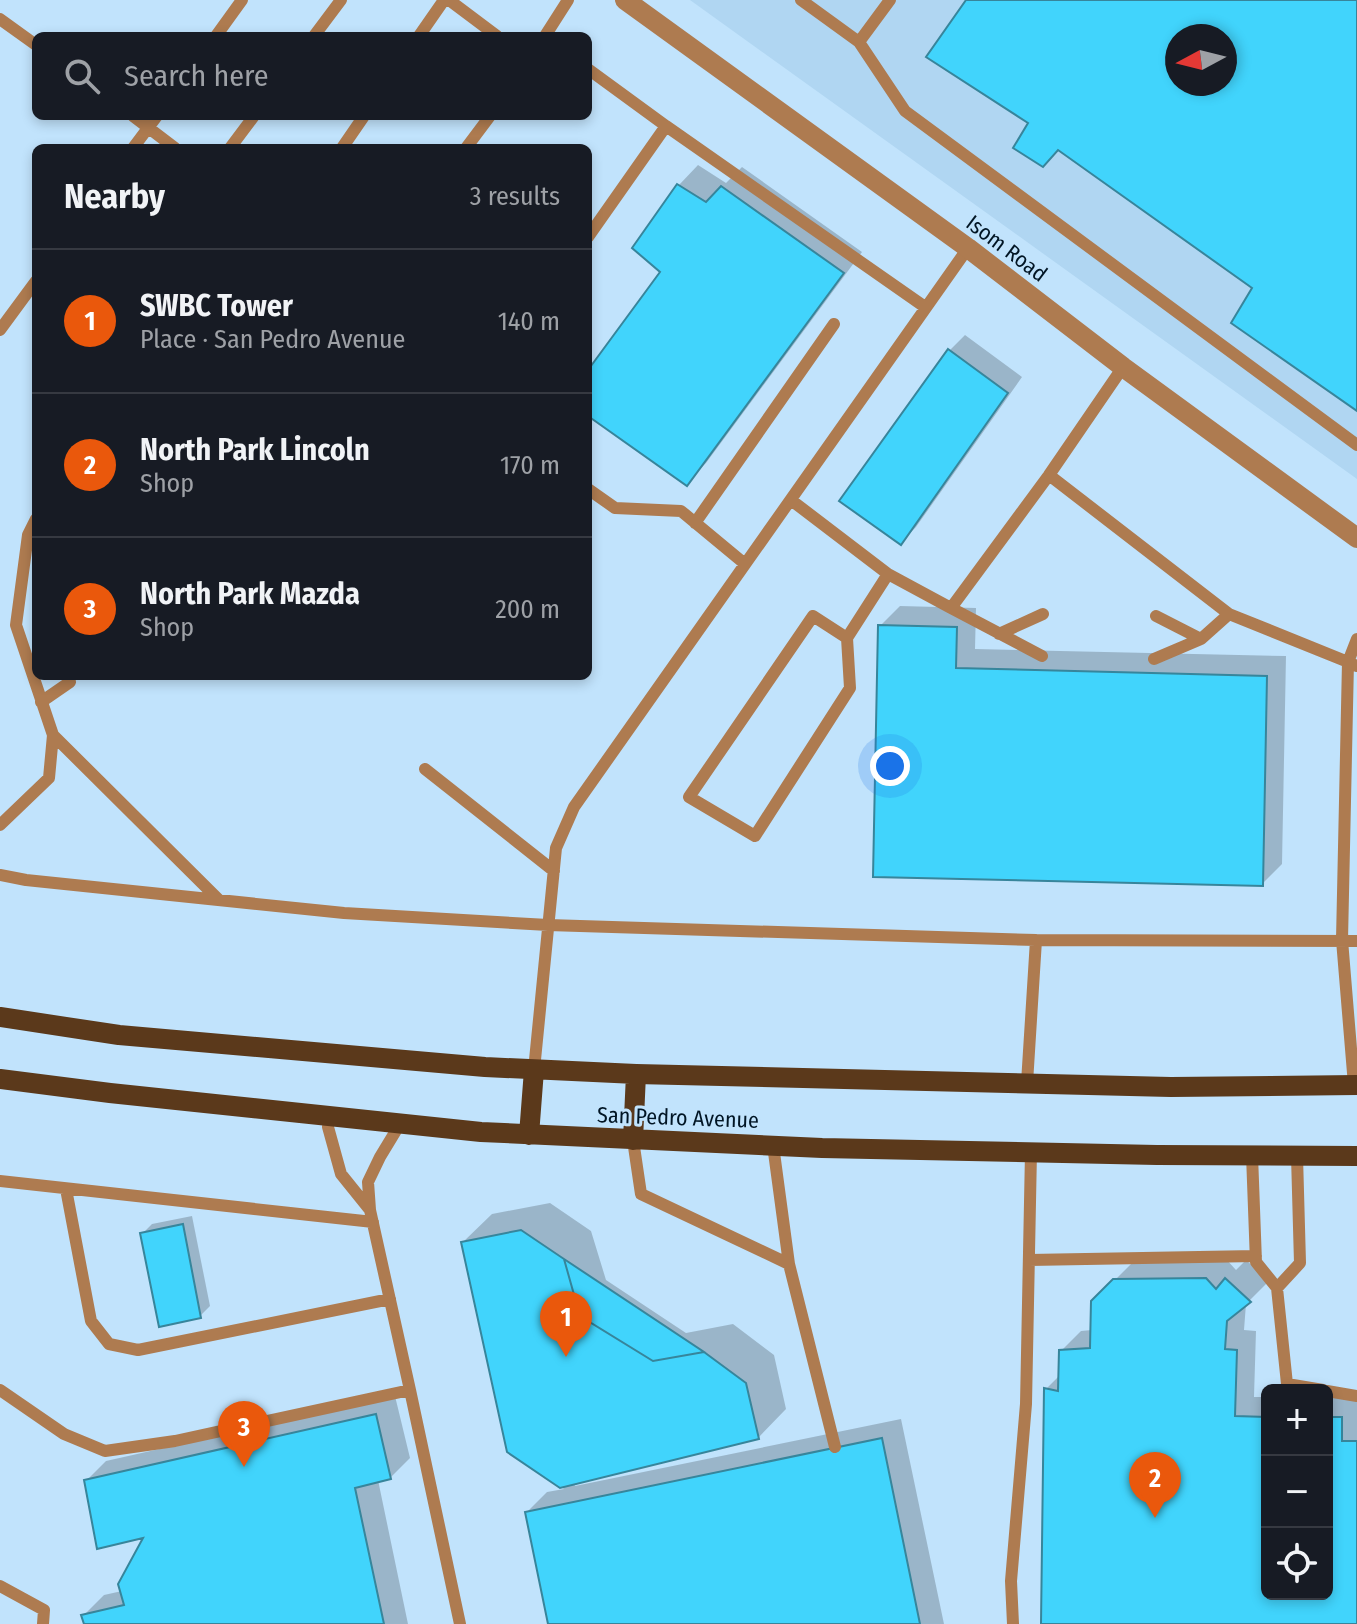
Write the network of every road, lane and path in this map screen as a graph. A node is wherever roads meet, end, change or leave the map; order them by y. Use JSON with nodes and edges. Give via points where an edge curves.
{"nodes":[{"id":1,"x":242,"y":0,"type":"edge"},
{"id":2,"x":341,"y":0,"type":"edge"},
{"id":3,"x":447,"y":0,"type":"edge"},
{"id":4,"x":568,"y":0,"type":"edge"},
{"id":5,"x":625,"y":0,"type":"edge"},
{"id":6,"x":801,"y":0,"type":"edge"},
{"id":7,"x":890,"y":0,"type":"edge"},
{"id":8,"x":0,"y":19,"type":"edge"},
{"id":9,"x":219,"y":32,"type":"edge"},
{"id":10,"x":317,"y":32,"type":"edge"},
{"id":11,"x":422,"y":32,"type":"edge"},
{"id":12,"x":491,"y":32,"type":"edge"},
{"id":13,"x":548,"y":32,"type":"edge"},
{"id":14,"x":32,"y":42,"type":"edge"},
{"id":15,"x":859,"y":42,"type":"junction"},
{"id":16,"x":592,"y":72,"type":"edge"},
{"id":17,"x":138,"y":120,"type":"edge"},
{"id":18,"x":154,"y":120,"type":"edge"},
{"id":19,"x":251,"y":120,"type":"edge"},
{"id":20,"x":361,"y":120,"type":"edge"},
{"id":21,"x":487,"y":120,"type":"edge"},
{"id":22,"x":666,"y":126,"type":"junction"},
{"id":23,"x":148,"y":127,"type":"junction"},
{"id":24,"x":136,"y":144,"type":"edge"},
{"id":25,"x":170,"y":144,"type":"edge"},
{"id":26,"x":233,"y":144,"type":"edge"},
{"id":27,"x":345,"y":144,"type":"edge"},
{"id":28,"x":469,"y":144,"type":"edge"},
{"id":29,"x":592,"y":231,"type":"edge"},
{"id":30,"x":968,"y":248,"type":"junction"},
{"id":31,"x":32,"y":286,"type":"edge"},
{"id":32,"x":925,"y":307,"type":"junction"},
{"id":33,"x":834,"y":324,"type":"dead end"},
{"id":34,"x":0,"y":330,"type":"edge"},
{"id":35,"x":1123,"y":367,"type":"junction"},
{"id":36,"x":1357,"y":445,"type":"edge"},
{"id":37,"x":1049,"y":475,"type":"junction"},
{"id":38,"x":592,"y":492,"type":"edge"},
{"id":39,"x":791,"y":500,"type":"junction"},
{"id":40,"x":695,"y":523,"type":"junction"},
{"id":41,"x":32,"y":527,"type":"edge"},
{"id":42,"x":1357,"y":538,"type":"edge"},
{"id":43,"x":745,"y":564,"type":"junction"},
{"id":44,"x":888,"y":574,"type":"junction"},
{"id":45,"x":951,"y":608,"type":"junction"},
{"id":46,"x":1043,"y":614,"type":"dead end"},
{"id":47,"x":1229,"y":614,"type":"junction"},
{"id":48,"x":1156,"y":616,"type":"dead end"},
{"id":49,"x":999,"y":634,"type":"junction"},
{"id":50,"x":847,"y":638,"type":"junction"},
{"id":51,"x":1201,"y":639,"type":"junction"},
{"id":52,"x":1357,"y":639,"type":"edge"},
{"id":53,"x":1042,"y":656,"type":"dead end"},
{"id":54,"x":1154,"y":659,"type":"dead end"},
{"id":55,"x":1352,"y":664,"type":"edge"},
{"id":56,"x":32,"y":674,"type":"edge"},
{"id":57,"x":34,"y":680,"type":"edge"},
{"id":58,"x":68,"y":680,"type":"edge"},
{"id":59,"x":41,"y":702,"type":"junction"},
{"id":60,"x":53,"y":735,"type":"junction"},
{"id":61,"x":425,"y":769,"type":"dead end"},
{"id":62,"x":0,"y":825,"type":"edge"},
{"id":63,"x":554,"y":871,"type":"junction"},
{"id":64,"x":0,"y":875,"type":"edge"},
{"id":65,"x":219,"y":900,"type":"junction"},
{"id":66,"x":548,"y":925,"type":"junction"},
{"id":67,"x":1036,"y":940,"type":"junction"},
{"id":68,"x":1342,"y":940,"type":"junction"},
{"id":69,"x":1357,"y":941,"type":"edge"},
{"id":70,"x":0,"y":1017,"type":"edge"},
{"id":71,"x":534,"y":1070,"type":"junction"},
{"id":72,"x":636,"y":1074,"type":"junction"},
{"id":73,"x":0,"y":1079,"type":"edge"},
{"id":74,"x":1027,"y":1083,"type":"junction"},
{"id":75,"x":1356,"y":1085,"type":"edge"},
{"id":76,"x":329,"y":1117,"type":"junction"},
{"id":77,"x":400,"y":1124,"type":"junction"},
{"id":78,"x":529,"y":1135,"type":"junction"},
{"id":79,"x":633,"y":1140,"type":"junction"},
{"id":80,"x":773,"y":1145,"type":"junction"},
{"id":81,"x":1031,"y":1152,"type":"junction"},
{"id":82,"x":1252,"y":1155,"type":"junction"},
{"id":83,"x":1297,"y":1156,"type":"junction"},
{"id":84,"x":1357,"y":1156,"type":"edge"},
{"id":85,"x":0,"y":1181,"type":"edge"},
{"id":86,"x":66,"y":1189,"type":"junction"},
{"id":87,"x":372,"y":1216,"type":"junction"},
{"id":88,"x":1256,"y":1256,"type":"junction"},
{"id":89,"x":1029,"y":1260,"type":"junction"},
{"id":90,"x":789,"y":1264,"type":"junction"},
{"id":91,"x":1277,"y":1288,"type":"junction"},
{"id":92,"x":390,"y":1299,"type":"junction"},
{"id":93,"x":1287,"y":1384,"type":"edge"},
{"id":94,"x":0,"y":1390,"type":"edge"},
{"id":95,"x":410,"y":1390,"type":"junction"},
{"id":96,"x":1333,"y":1392,"type":"edge"},
{"id":97,"x":1357,"y":1396,"type":"edge"},
{"id":98,"x":835,"y":1447,"type":"dead end"},
{"id":99,"x":0,"y":1586,"type":"edge"},
{"id":100,"x":43,"y":1624,"type":"edge"},
{"id":101,"x":460,"y":1624,"type":"edge"},
{"id":102,"x":1013,"y":1624,"type":"edge"}],
"edges":[{"from":1,"to":9,"type":"lane"},
{"from":2,"to":10,"type":"lane"},
{"from":3,"to":11,"type":"lane"},
{"from":3,"to":12,"type":"lane"},
{"from":4,"to":13,"type":"lane"},
{"from":5,"to":30,"type":"street","name":"Isom Road"},
{"from":6,"to":15,"type":"lane"},
{"from":7,"to":15,"type":"lane"},
{"from":8,"to":14,"type":"lane"},
{"from":15,"to":36,"type":"lane","via":[[905,111]]},
{"from":16,"to":22,"type":"lane"},
{"from":17,"to":23,"type":"lane"},
{"from":18,"to":23,"type":"lane"},
{"from":19,"to":26,"type":"lane"},
{"from":20,"to":27,"type":"lane"},
{"from":21,"to":28,"type":"lane"},
{"from":22,"to":29,"type":"lane"},
{"from":22,"to":32,"type":"lane"},
{"from":23,"to":24,"type":"lane"},
{"from":23,"to":25,"type":"lane"},
{"from":30,"to":32,"type":"lane"},
{"from":30,"to":35,"type":"street","name":"Isom Road"},
{"from":31,"to":34,"type":"lane"},
{"from":32,"to":39,"type":"lane"},
{"from":33,"to":40,"type":"lane"},
{"from":35,"to":37,"type":"lane"},
{"from":35,"to":42,"type":"street","name":"Isom Road"},
{"from":37,"to":45,"type":"lane"},
{"from":37,"to":47,"type":"lane"},
{"from":38,"to":40,"type":"lane","via":[[615,508],[681,511]]},
{"from":39,"to":43,"type":"lane"},
{"from":39,"to":44,"type":"lane"},
{"from":40,"to":43,"type":"lane"},
{"from":41,"to":56,"type":"lane","via":[[16,625]]},
{"from":43,"to":63,"type":"lane","via":[[574,807],[556,848]]},
{"from":44,"to":45,"type":"lane"},
{"from":44,"to":50,"type":"lane"},
{"from":45,"to":49,"type":"lane"},
{"from":46,"to":49,"type":"lane"},
{"from":47,"to":51,"type":"lane"},
{"from":47,"to":55,"type":"lane"},
{"from":48,"to":51,"type":"lane"},
{"from":49,"to":53,"type":"lane"},
{"from":50,"to":50,"type":"lane","via":[[813,616],[689,797],[755,836],[850,688]]},
{"from":51,"to":54,"type":"lane"},
{"from":52,"to":55,"type":"lane"},
{"from":55,"to":68,"type":"lane"},
{"from":57,"to":59,"type":"lane"},
{"from":58,"to":59,"type":"lane"},
{"from":59,"to":60,"type":"lane"},
{"from":60,"to":62,"type":"lane","via":[[49,778]]},
{"from":60,"to":65,"type":"lane"},
{"from":61,"to":63,"type":"lane"},
{"from":63,"to":66,"type":"lane"},
{"from":64,"to":65,"type":"lane"},
{"from":65,"to":66,"type":"lane"},
{"from":66,"to":67,"type":"lane"},
{"from":66,"to":71,"type":"lane"},
{"from":67,"to":68,"type":"lane"},
{"from":67,"to":74,"type":"lane"},
{"from":68,"to":69,"type":"lane"},
{"from":68,"to":75,"type":"lane"},
{"from":70,"to":71,"type":"main road","name":"San Pedro Avenue","via":[[119,1035]]},
{"from":71,"to":72,"type":"main road","name":"San Pedro Avenue"},
{"from":71,"to":78,"type":"main road"},
{"from":72,"to":74,"type":"main road","name":"San Pedro Avenue"},
{"from":72,"to":79,"type":"main road"},
{"from":73,"to":76,"type":"main road","name":"San Pedro Avenue"},
{"from":74,"to":75,"type":"main road","name":"San Pedro Avenue"},
{"from":76,"to":77,"type":"main road","name":"San Pedro Avenue"},
{"from":76,"to":87,"type":"lane","via":[[341,1174]]},
{"from":77,"to":78,"type":"main road","name":"San Pedro Avenue"},
{"from":77,"to":87,"type":"lane","via":[[368,1182]]},
{"from":78,"to":79,"type":"main road","name":"San Pedro Avenue"},
{"from":79,"to":80,"type":"main road","name":"San Pedro Avenue"},
{"from":79,"to":90,"type":"lane","via":[[641,1194]]},
{"from":80,"to":81,"type":"main road","name":"San Pedro Avenue"},
{"from":80,"to":90,"type":"lane"},
{"from":81,"to":82,"type":"main road","name":"San Pedro Avenue"},
{"from":81,"to":89,"type":"lane"},
{"from":82,"to":83,"type":"main road","name":"San Pedro Avenue"},
{"from":82,"to":88,"type":"lane"},
{"from":83,"to":84,"type":"main road","name":"San Pedro Avenue"},
{"from":83,"to":91,"type":"lane","via":[[1300,1263]]},
{"from":85,"to":86,"type":"lane"},
{"from":86,"to":87,"type":"lane"},
{"from":86,"to":92,"type":"lane","via":[[91,1321],[109,1344],[138,1350]]},
{"from":87,"to":92,"type":"lane"},
{"from":88,"to":89,"type":"lane"},
{"from":88,"to":91,"type":"lane"},
{"from":89,"to":102,"type":"lane"},
{"from":90,"to":98,"type":"lane"},
{"from":91,"to":93,"type":"lane"},
{"from":92,"to":95,"type":"lane"},
{"from":94,"to":95,"type":"lane","via":[[64,1434],[105,1451]]},
{"from":95,"to":101,"type":"lane"},
{"from":96,"to":97,"type":"lane"},
{"from":99,"to":100,"type":"lane","via":[[44,1610]]}]}
